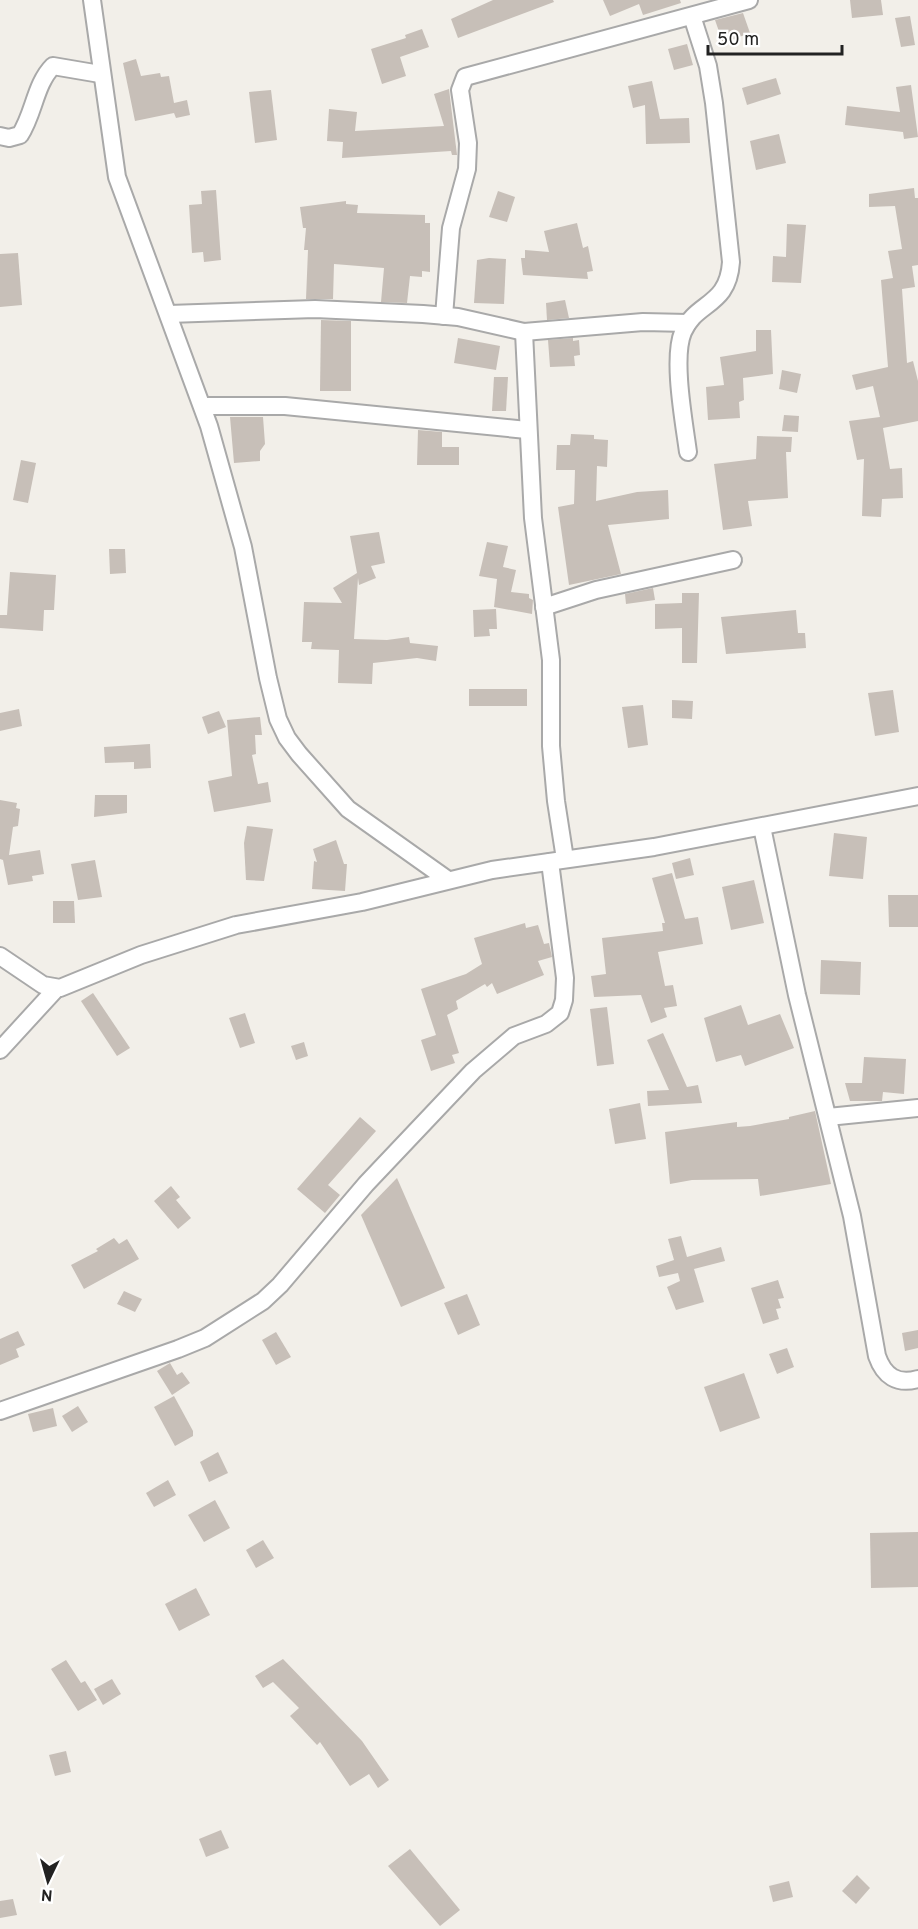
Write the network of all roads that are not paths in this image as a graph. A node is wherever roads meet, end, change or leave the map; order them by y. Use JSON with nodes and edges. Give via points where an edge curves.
{"nodes":[{"id":1,"x":92,"y":0,"type":"edge"},
{"id":2,"x":749,"y":0,"type":"edge"},
{"id":3,"x":692,"y":16,"type":"junction"},
{"id":4,"x":100,"y":74,"type":"junction"},
{"id":5,"x":0,"y":136,"type":"edge"},
{"id":6,"x":170,"y":314,"type":"junction"},
{"id":7,"x":444,"y":316,"type":"junction"},
{"id":8,"x":688,"y":323,"type":"junction"},
{"id":9,"x":524,"y":332,"type":"junction"},
{"id":10,"x":203,"y":406,"type":"junction"},
{"id":11,"x":527,"y":430,"type":"junction"},
{"id":12,"x":688,"y":452,"type":"dead end"},
{"id":13,"x":733,"y":560,"type":"dead end"},
{"id":14,"x":544,"y":607,"type":"junction"},
{"id":15,"x":918,"y":796,"type":"edge"},
{"id":16,"x":762,"y":827,"type":"junction"},
{"id":17,"x":558,"y":861,"type":"junction"},
{"id":18,"x":448,"y":880,"type":"junction"},
{"id":19,"x":0,"y":956,"type":"edge"},
{"id":20,"x":56,"y":989,"type":"junction"},
{"id":21,"x":0,"y":1050,"type":"edge"},
{"id":22,"x":918,"y":1108,"type":"edge"},
{"id":23,"x":828,"y":1117,"type":"junction"},
{"id":24,"x":918,"y":1379,"type":"edge"},
{"id":25,"x":0,"y":1411,"type":"edge"}],
"edges":[{"from":1,"to":4,"type":"street"},
{"from":2,"to":3,"type":"street"},
{"from":3,"to":7,"type":"street","via":[[482,71],[461,81],[468,154],[451,228]]},
{"from":3,"to":8,"type":"street","via":[[708,66],[714,103],[731,262],[723,292]]},
{"from":4,"to":5,"type":"street","via":[[53,66],[20,135]]},
{"from":4,"to":6,"type":"street","via":[[119,185]]},
{"from":6,"to":7,"type":"street","via":[[315,309]]},
{"from":6,"to":10,"type":"street"},
{"from":7,"to":9,"type":"street"},
{"from":8,"to":9,"type":"street","via":[[643,322]]},
{"from":8,"to":12,"type":"street","via":[[679,358]]},
{"from":9,"to":11,"type":"street"},
{"from":10,"to":11,"type":"street","via":[[285,406]]},
{"from":10,"to":18,"type":"street","via":[[243,547],[268,678],[287,738],[318,779],[348,809]]},
{"from":11,"to":14,"type":"street"},
{"from":13,"to":14,"type":"street","via":[[606,587]]},
{"from":14,"to":17,"type":"street","via":[[551,660]]},
{"from":15,"to":16,"type":"street"},
{"from":16,"to":17,"type":"street"},
{"from":16,"to":23,"type":"street","via":[[797,995]]},
{"from":17,"to":18,"type":"street"},
{"from":17,"to":25,"type":"street","via":[[565,978],[560,1013],[546,1024],[514,1036],[473,1071],[262,1301],[205,1338]]},
{"from":18,"to":20,"type":"street","via":[[362,902],[209,932]]},
{"from":19,"to":20,"type":"street","via":[[43,985]]},
{"from":20,"to":21,"type":"street"},
{"from":22,"to":23,"type":"street"},
{"from":23,"to":24,"type":"street","via":[[860,1256],[877,1356],[892,1378]]}]}
